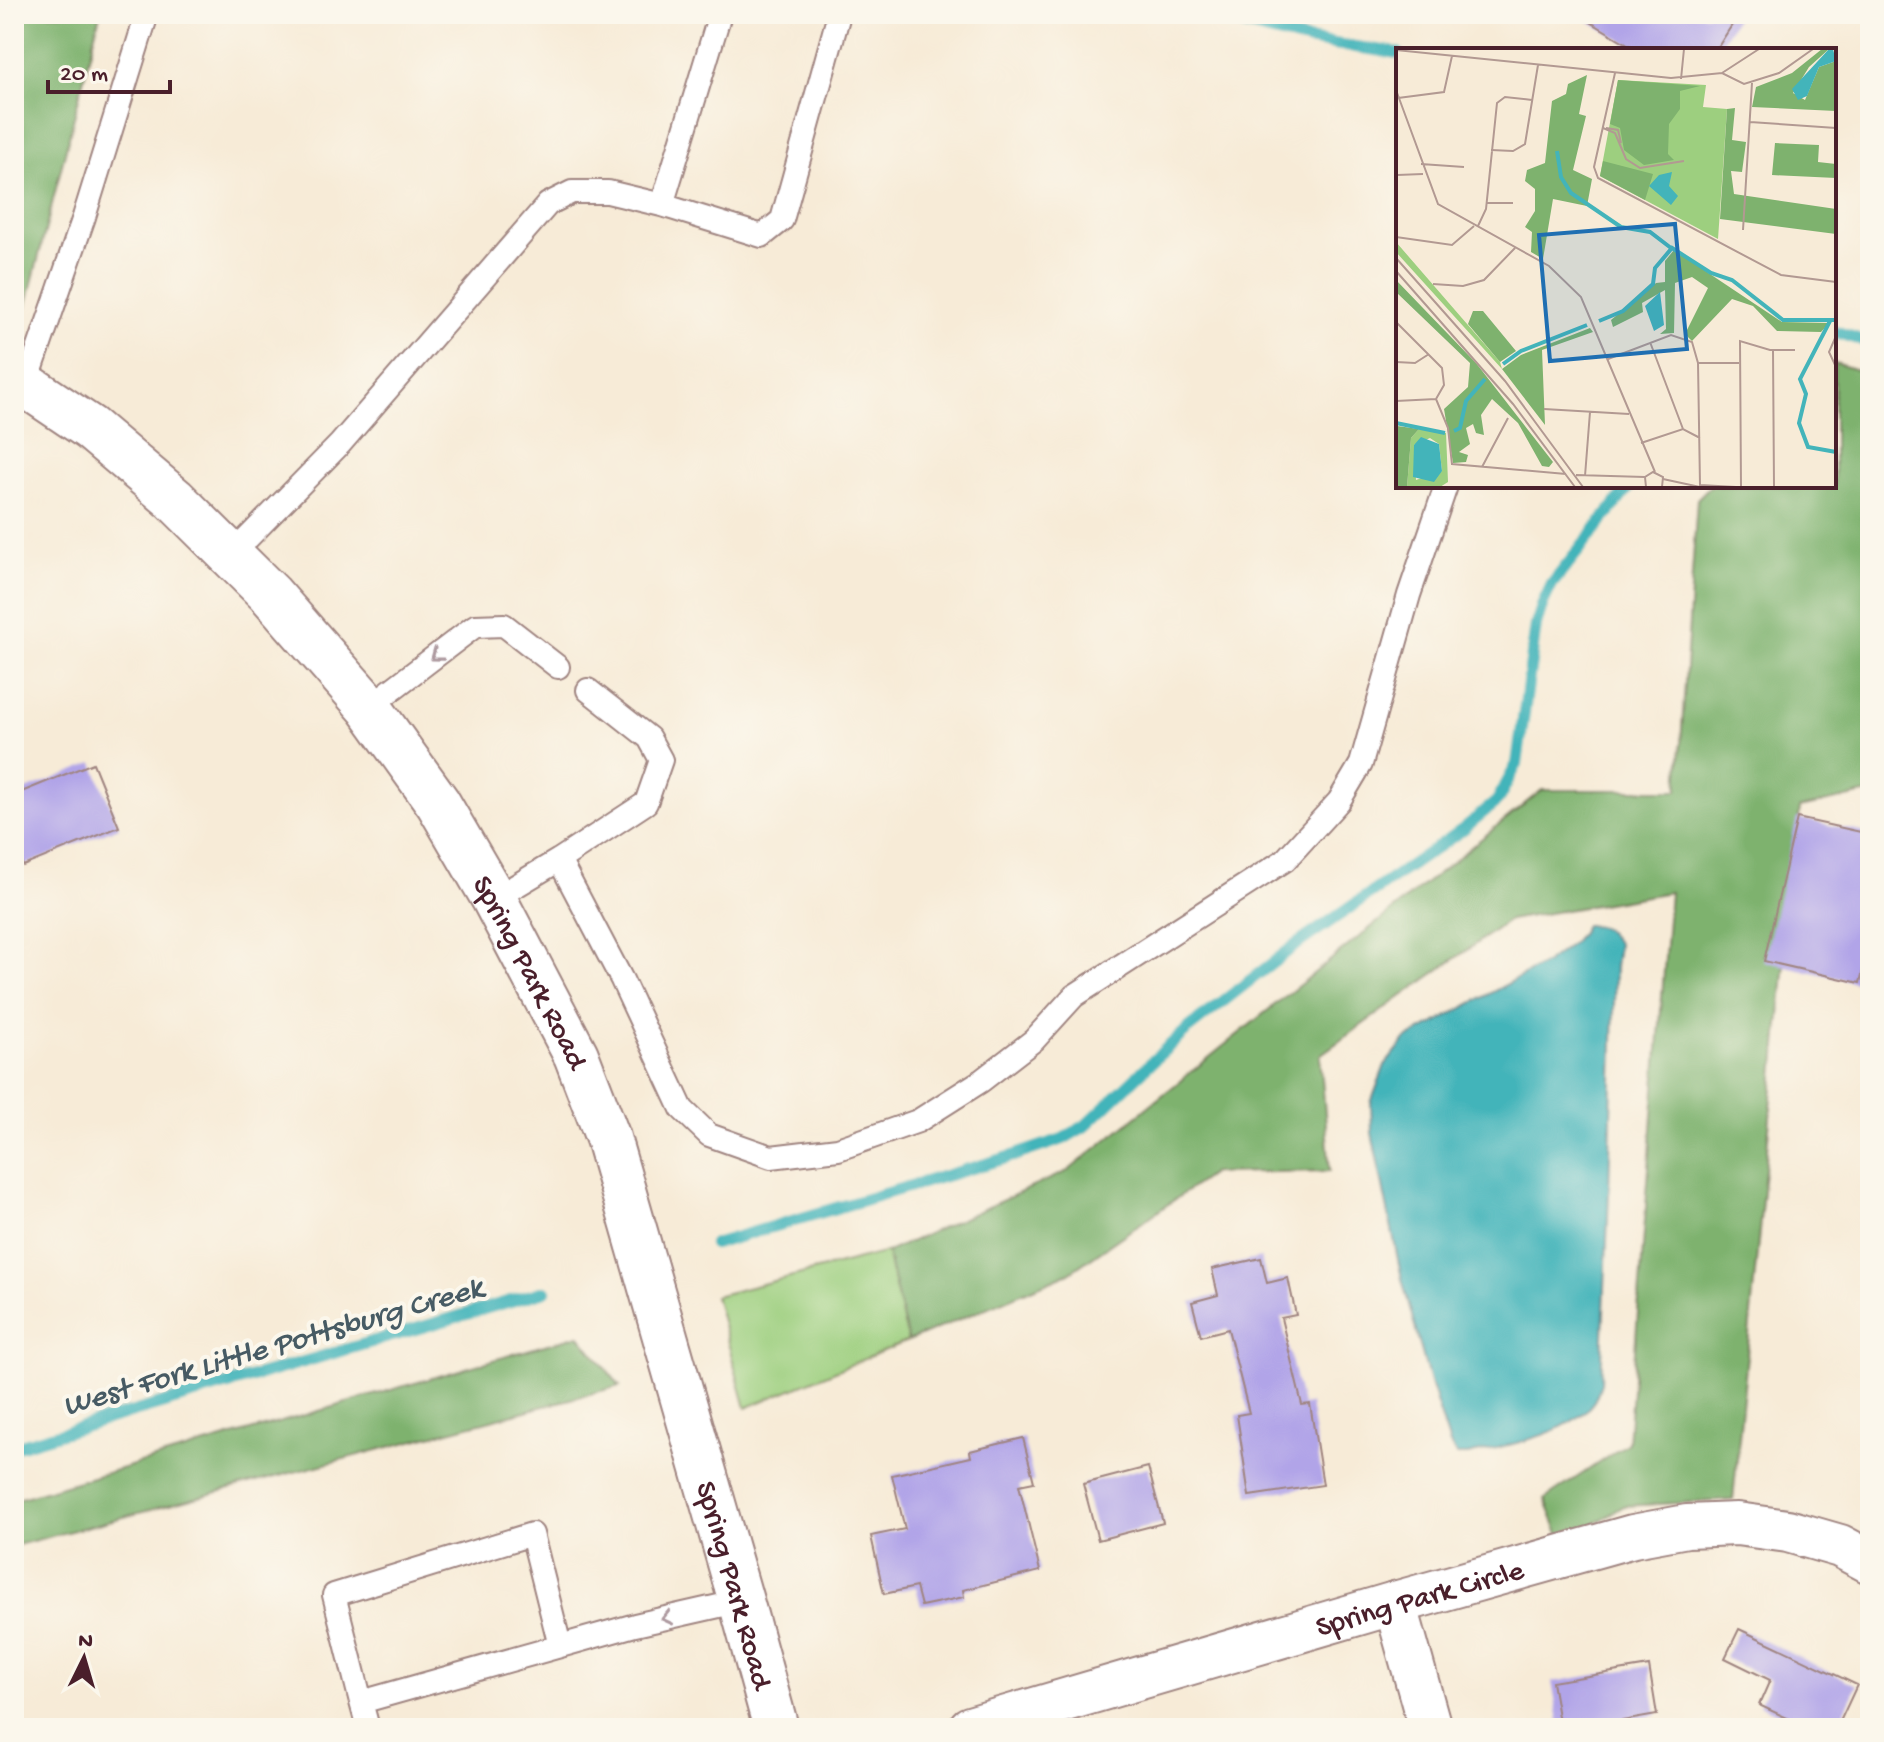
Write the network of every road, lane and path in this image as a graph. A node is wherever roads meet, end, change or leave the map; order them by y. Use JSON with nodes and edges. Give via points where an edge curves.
{"nodes":[{"id":1,"x":147,"y":14,"type":"edge"},
{"id":2,"x":720,"y":14,"type":"edge"},
{"id":3,"x":839,"y":14,"type":"edge"},
{"id":4,"x":662,"y":205,"type":"junction"},
{"id":5,"x":20,"y":381,"type":"edge"},
{"id":6,"x":1445,"y":488,"type":"edge"},
{"id":7,"x":231,"y":555,"type":"junction"},
{"id":8,"x":558,"y":667,"type":"dead end"},
{"id":9,"x":588,"y":690,"type":"dead end"},
{"id":10,"x":369,"y":707,"type":"junction"},
{"id":11,"x":559,"y":860,"type":"junction"},
{"id":12,"x":494,"y":899,"type":"junction"},
{"id":13,"x":1870,"y":1562,"type":"edge"},
{"id":14,"x":741,"y":1601,"type":"junction"},
{"id":15,"x":1395,"y":1603,"type":"junction"},
{"id":16,"x":560,"y":1646,"type":"junction"},
{"id":17,"x":361,"y":1702,"type":"junction"},
{"id":18,"x":368,"y":1728,"type":"edge"},
{"id":19,"x":776,"y":1728,"type":"edge"},
{"id":20,"x":970,"y":1728,"type":"edge"},
{"id":21,"x":1430,"y":1728,"type":"edge"}],
"edges":[{"from":1,"to":5,"type":"lane","via":[[84,217]]},
{"from":2,"to":4,"type":"lane"},
{"from":3,"to":4,"type":"lane","via":[[782,220],[762,236]]},
{"from":4,"to":7,"type":"lane","via":[[608,192],[572,192],[548,204],[340,444]]},
{"from":5,"to":7,"type":"main road","name":"Spring Park Road","via":[[90,428]]},
{"from":6,"to":11,"type":"lane","via":[[1361,764],[1339,801],[1285,860],[1074,996],[1034,1040],[918,1121],[838,1149],[771,1157],[709,1135],[682,1109]]},
{"from":7,"to":10,"type":"main road","name":"Spring Park Road"},
{"from":8,"to":10,"type":"lane","one_way":true,"via":[[504,625],[475,626]]},
{"from":9,"to":11,"type":"lane","via":[[649,738],[661,760],[646,803]]},
{"from":10,"to":12,"type":"main road","name":"Spring Park Road","via":[[438,803]]},
{"from":11,"to":12,"type":"lane"},
{"from":12,"to":14,"type":"main road","name":"Spring Park Road","via":[[576,1055],[608,1138]]},
{"from":13,"to":15,"type":"street","name":"Spring Park Circle","via":[[1840,1546],[1788,1531],[1737,1524],[1687,1526],[1633,1536]]},
{"from":14,"to":16,"type":"lane","one_way":true},
{"from":14,"to":19,"type":"main road","name":"Spring Park Road"},
{"from":15,"to":20,"type":"street","name":"Spring Park Circle"},
{"from":15,"to":21,"type":"street"},
{"from":16,"to":17,"type":"lane"},
{"from":16,"to":17,"type":"lane","via":[[532,1534],[334,1595]]},
{"from":17,"to":18,"type":"lane"}]}
